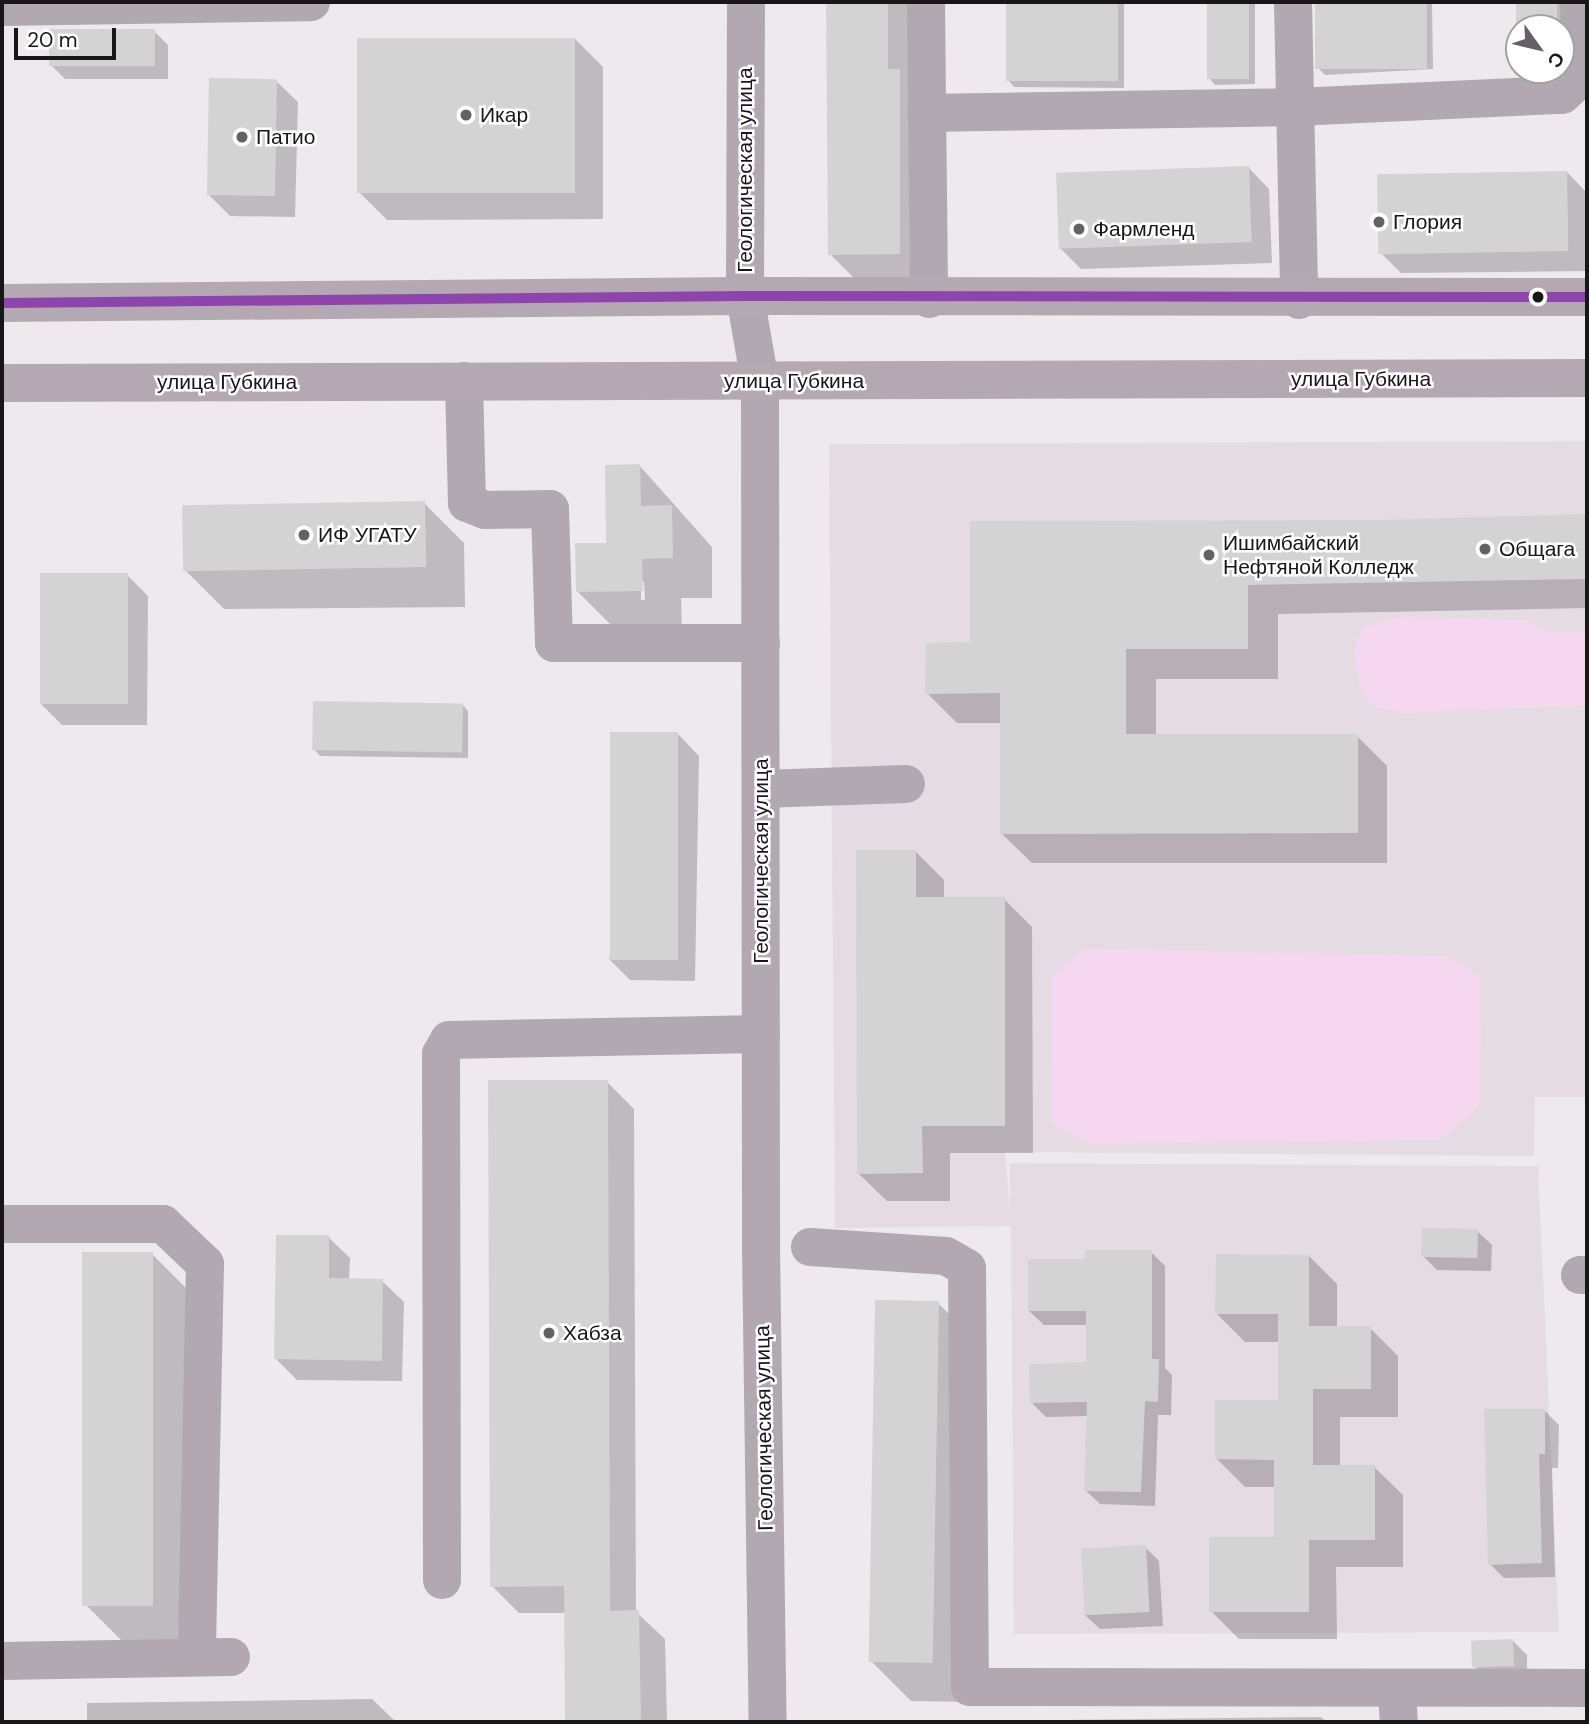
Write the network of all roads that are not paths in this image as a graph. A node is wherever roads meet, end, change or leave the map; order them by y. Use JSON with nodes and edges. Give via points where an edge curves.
{"nodes":[{"id":1,"x":311,"y":2,"type":"edge"},
{"id":2,"x":746,"y":2,"type":"edge"},
{"id":3,"x":926,"y":2,"type":"edge"},
{"id":4,"x":1293,"y":2,"type":"edge"},
{"id":5,"x":1578,"y":2,"type":"edge"},
{"id":6,"x":2,"y":7,"type":"edge"},
{"id":7,"x":1295,"y":107,"type":"junction"},
{"id":8,"x":926,"y":113,"type":"junction"},
{"id":9,"x":745,"y":296,"type":"junction"},
{"id":10,"x":1587,"y":297,"type":"edge"},
{"id":11,"x":929,"y":299,"type":"junction"},
{"id":12,"x":1299,"y":300,"type":"junction"},
{"id":13,"x":2,"y":303,"type":"edge"},
{"id":14,"x":1587,"y":378,"type":"edge"},
{"id":15,"x":464,"y":381,"type":"junction"},
{"id":16,"x":760,"y":382,"type":"junction"},
{"id":17,"x":2,"y":383,"type":"edge"},
{"id":18,"x":761,"y":643,"type":"junction"},
{"id":19,"x":906,"y":784,"type":"dead end"},
{"id":20,"x":761,"y":789,"type":"junction"},
{"id":21,"x":761,"y":1034,"type":"junction"},
{"id":22,"x":2,"y":1224,"type":"edge"},
{"id":23,"x":810,"y":1247,"type":"dead end"},
{"id":24,"x":442,"y":1580,"type":"dead end"},
{"id":25,"x":2,"y":1661,"type":"edge"},
{"id":26,"x":1587,"y":1688,"type":"edge"},
{"id":27,"x":1398,"y":1705,"type":"edge"},
{"id":28,"x":768,"y":1722,"type":"edge"}],
"edges":[{"from":1,"to":6,"type":"street"},
{"from":2,"to":9,"type":"street","name":"Геологическая улица"},
{"from":3,"to":8,"type":"street"},
{"from":4,"to":7,"type":"street"},
{"from":5,"to":7,"type":"street","via":[[1580,65],[1576,82],[1562,95]]},
{"from":7,"to":8,"type":"street"},
{"from":7,"to":12,"type":"street"},
{"from":8,"to":11,"type":"street"},
{"from":9,"to":11,"type":"main road"},
{"from":9,"to":13,"type":"main road"},
{"from":9,"to":16,"type":"street","name":"Геологическая улица"},
{"from":10,"to":12,"type":"main road"},
{"from":11,"to":12,"type":"main road"},
{"from":14,"to":16,"type":"main road","name":"улица Губкина"},
{"from":15,"to":16,"type":"main road","name":"улица Губкина"},
{"from":15,"to":17,"type":"main road","name":"улица Губкина"},
{"from":15,"to":18,"type":"street","via":[[467,503],[485,510],[550,509],[554,643]]},
{"from":16,"to":18,"type":"street","name":"Геологическая улица"},
{"from":18,"to":20,"type":"street","name":"Геологическая улица"},
{"from":19,"to":20,"type":"street"},
{"from":20,"to":21,"type":"street","name":"Геологическая улица"},
{"from":21,"to":24,"type":"street","via":[[449,1040],[441,1054]]},
{"from":21,"to":28,"type":"street","name":"Геологическая улица"},
{"from":22,"to":25,"type":"street","via":[[163,1224],[205,1264],[214,1657]]},
{"from":23,"to":27,"type":"street","via":[[946,1256],[967,1268],[970,1687]]},
{"from":26,"to":27,"type":"street"}]}
